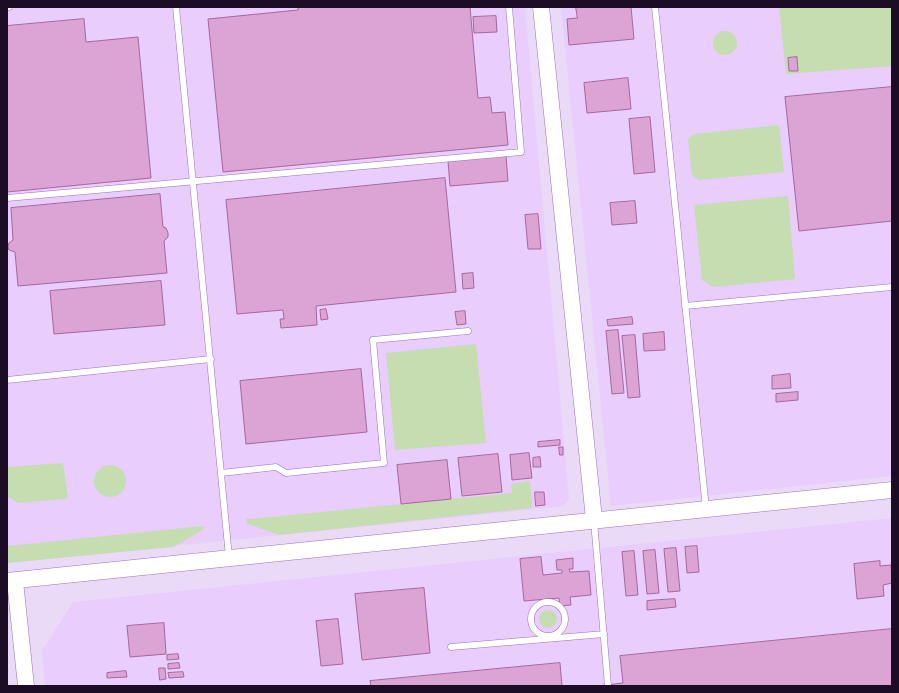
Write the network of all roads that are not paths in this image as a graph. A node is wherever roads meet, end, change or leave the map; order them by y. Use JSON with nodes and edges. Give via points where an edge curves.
{"nodes":[{"id":1,"x":176,"y":7,"type":"edge"},
{"id":2,"x":509,"y":7,"type":"edge"},
{"id":3,"x":541,"y":7,"type":"edge"},
{"id":4,"x":654,"y":7,"type":"edge"},
{"id":5,"x":193,"y":181,"type":"junction"},
{"id":6,"x":7,"y":198,"type":"edge"},
{"id":7,"x":892,"y":287,"type":"edge"},
{"id":8,"x":685,"y":306,"type":"junction"},
{"id":9,"x":468,"y":331,"type":"dead end"},
{"id":10,"x":211,"y":360,"type":"junction"},
{"id":11,"x":7,"y":380,"type":"edge"},
{"id":12,"x":221,"y":473,"type":"junction"},
{"id":13,"x":892,"y":490,"type":"edge"},
{"id":14,"x":706,"y":508,"type":"junction"},
{"id":15,"x":594,"y":519,"type":"junction"},
{"id":16,"x":229,"y":559,"type":"junction"},
{"id":17,"x":11,"y":581,"type":"edge"},
{"id":18,"x":604,"y":634,"type":"junction"},
{"id":19,"x":550,"y":638,"type":"junction"},
{"id":20,"x":451,"y":647,"type":"dead end"},
{"id":21,"x":26,"y":686,"type":"edge"},
{"id":22,"x":608,"y":686,"type":"edge"}],
"edges":[{"from":1,"to":5,"type":"lane"},
{"from":2,"to":5,"type":"lane","via":[[521,152]]},
{"from":3,"to":15,"type":"street"},
{"from":4,"to":8,"type":"lane"},
{"from":5,"to":6,"type":"lane"},
{"from":5,"to":10,"type":"lane"},
{"from":7,"to":8,"type":"lane"},
{"from":8,"to":14,"type":"lane"},
{"from":9,"to":12,"type":"lane","via":[[373,340],[384,463],[286,473],[276,467]]},
{"from":10,"to":11,"type":"lane"},
{"from":10,"to":12,"type":"lane"},
{"from":12,"to":16,"type":"lane"},
{"from":13,"to":14,"type":"street"},
{"from":14,"to":15,"type":"street"},
{"from":15,"to":16,"type":"street"},
{"from":15,"to":18,"type":"lane"},
{"from":16,"to":17,"type":"street"},
{"from":17,"to":21,"type":"street"},
{"from":18,"to":19,"type":"lane"},
{"from":18,"to":22,"type":"lane"},
{"from":19,"to":19,"type":"lane","via":[[538,633],[532,619],[535,609],[547,603],[557,605],[565,618],[563,627]]},
{"from":19,"to":20,"type":"lane"}]}
